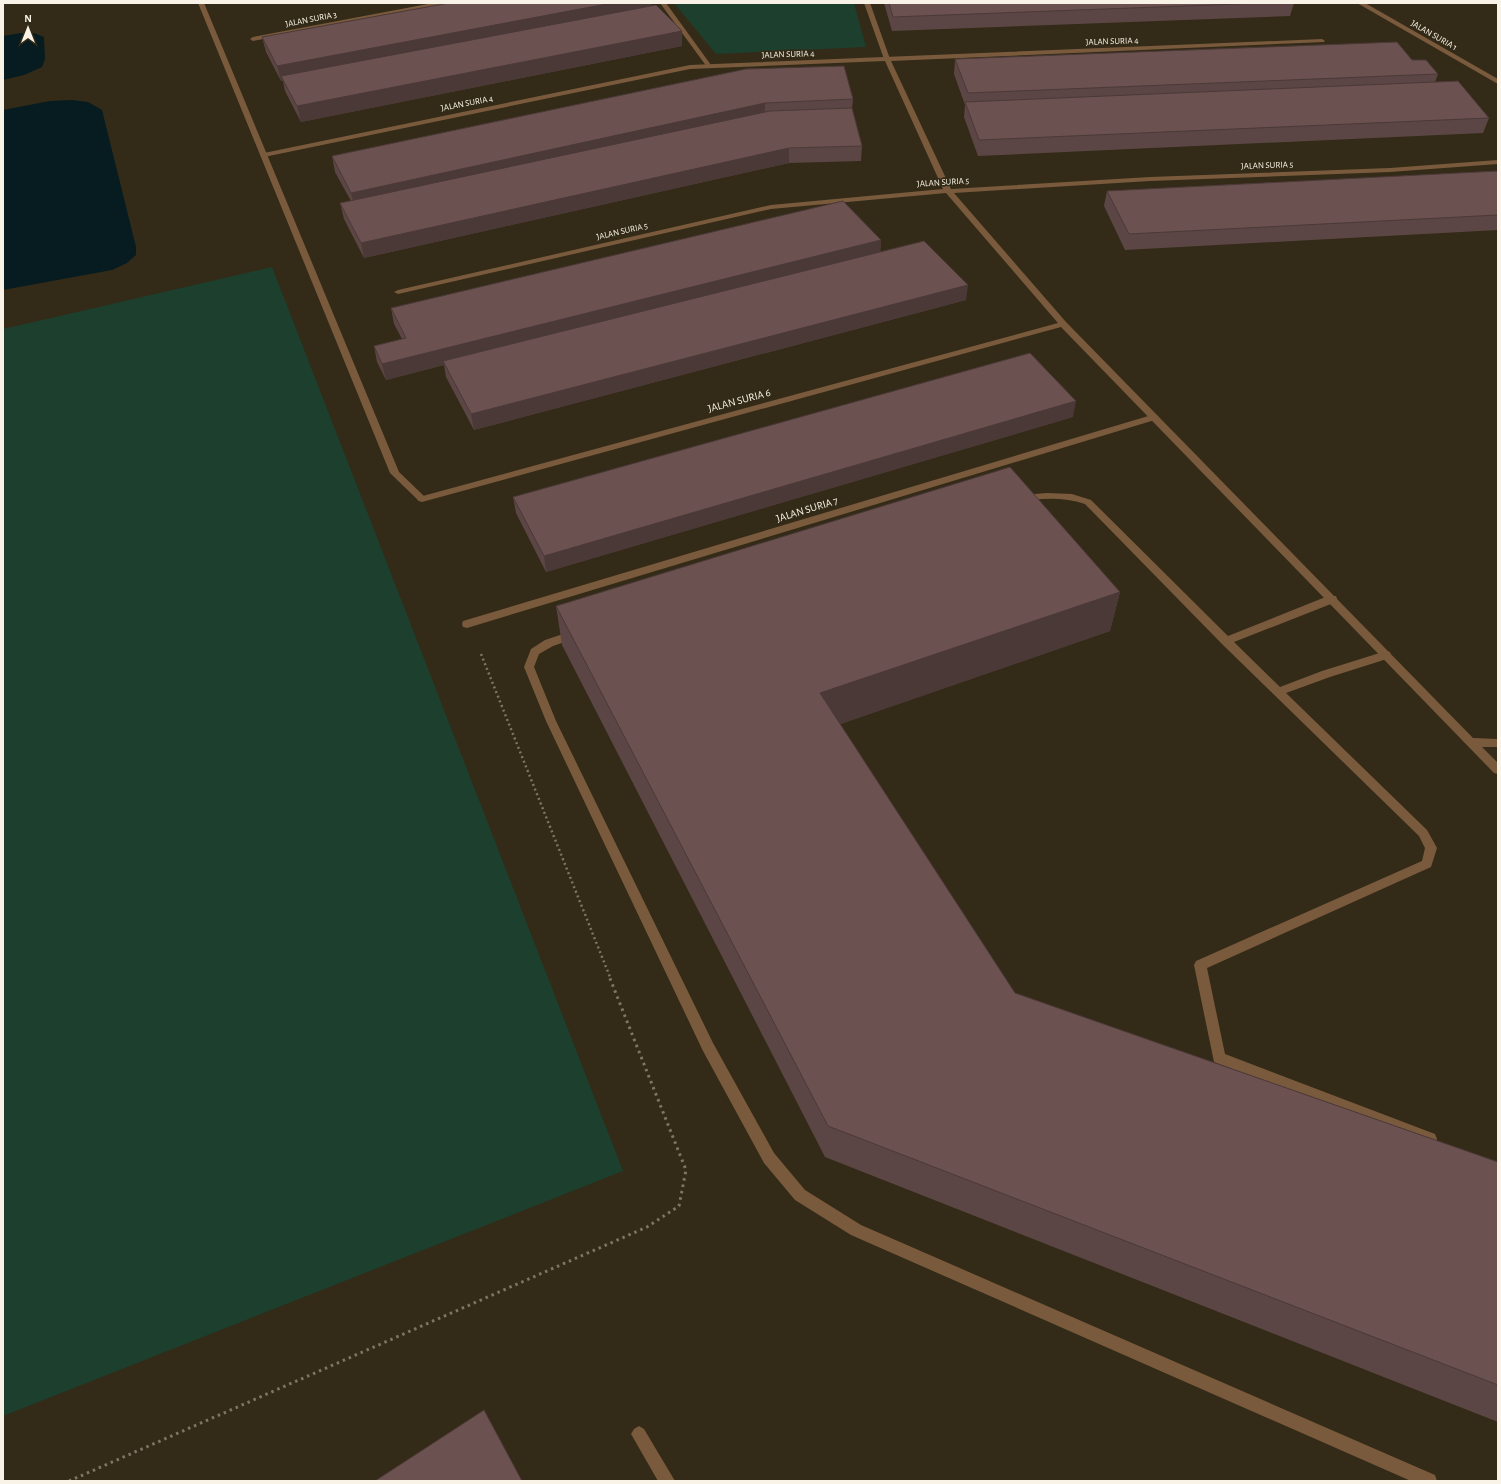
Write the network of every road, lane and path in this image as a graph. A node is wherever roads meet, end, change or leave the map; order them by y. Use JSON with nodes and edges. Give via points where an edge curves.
{"nodes":[{"id":1,"x":201,"y":3,"type":"edge"},
{"id":2,"x":443,"y":3,"type":"edge"},
{"id":3,"x":663,"y":3,"type":"edge"},
{"id":4,"x":867,"y":3,"type":"edge"},
{"id":5,"x":1360,"y":3,"type":"edge"},
{"id":6,"x":253,"y":39,"type":"dead end"},
{"id":7,"x":1322,"y":41,"type":"dead end"},
{"id":8,"x":887,"y":59,"type":"junction"},
{"id":9,"x":709,"y":66,"type":"junction"},
{"id":10,"x":1498,"y":82,"type":"edge"},
{"id":11,"x":264,"y":155,"type":"junction"},
{"id":12,"x":1498,"y":162,"type":"edge"},
{"id":13,"x":948,"y":191,"type":"junction"},
{"id":14,"x":398,"y":292,"type":"dead end"},
{"id":15,"x":1063,"y":324,"type":"junction"},
{"id":16,"x":1155,"y":417,"type":"junction"},
{"id":17,"x":1013,"y":500,"type":"edge"},
{"id":18,"x":1332,"y":599,"type":"junction"},
{"id":19,"x":467,"y":624,"type":"dead end"},
{"id":20,"x":586,"y":631,"type":"edge"},
{"id":21,"x":1226,"y":641,"type":"junction"},
{"id":22,"x":481,"y":654,"type":"dead end"},
{"id":23,"x":1386,"y":655,"type":"junction"},
{"id":24,"x":1278,"y":692,"type":"junction"},
{"id":25,"x":1471,"y":742,"type":"junction"},
{"id":26,"x":1498,"y":743,"type":"edge"},
{"id":27,"x":1498,"y":770,"type":"edge"},
{"id":28,"x":1439,"y":1142,"type":"edge"},
{"id":29,"x":639,"y":1434,"type":"dead end"},
{"id":30,"x":69,"y":1481,"type":"edge"},
{"id":31,"x":668,"y":1481,"type":"edge"},
{"id":32,"x":1429,"y":1481,"type":"edge"}],
"edges":[{"from":1,"to":11,"type":"street"},
{"from":2,"to":6,"type":"street","name":"JALAN SURIA 3"},
{"from":3,"to":9,"type":"street"},
{"from":4,"to":8,"type":"street"},
{"from":5,"to":10,"type":"street","name":"JALAN SURIA 1"},
{"from":7,"to":8,"type":"street","name":"JALAN SURIA 4"},
{"from":8,"to":9,"type":"street","name":"JALAN SURIA 4"},
{"from":8,"to":13,"type":"street"},
{"from":9,"to":11,"type":"street","name":"JALAN SURIA 4","via":[[690,67]]},
{"from":11,"to":15,"type":"street","name":"JALAN SURIA 6","via":[[395,472],[422,499]]},
{"from":12,"to":13,"type":"street","name":"JALAN SURIA 5","via":[[1390,170],[1150,179]]},
{"from":13,"to":14,"type":"street","name":"JALAN SURIA 5","via":[[771,207]]},
{"from":13,"to":15,"type":"street"},
{"from":15,"to":16,"type":"street"},
{"from":16,"to":18,"type":"street"},
{"from":16,"to":19,"type":"street","name":"JALAN SURIA 7"},
{"from":17,"to":21,"type":"street","via":[[1035,496],[1076,497],[1088,502]]},
{"from":18,"to":21,"type":"street"},
{"from":18,"to":23,"type":"street"},
{"from":20,"to":32,"type":"street","via":[[549,643],[535,652],[529,666],[551,721],[708,1047],[769,1158],[800,1195],[856,1230]]},
{"from":21,"to":24,"type":"street"},
{"from":22,"to":30,"type":"path","via":[[686,1170],[679,1206],[647,1227]]},
{"from":23,"to":24,"type":"street"},
{"from":23,"to":25,"type":"street"},
{"from":24,"to":28,"type":"street","via":[[1423,833],[1431,848],[1427,864],[1200,965],[1220,1058]]},
{"from":25,"to":26,"type":"street"},
{"from":25,"to":27,"type":"street"},
{"from":29,"to":31,"type":"street"}]}
